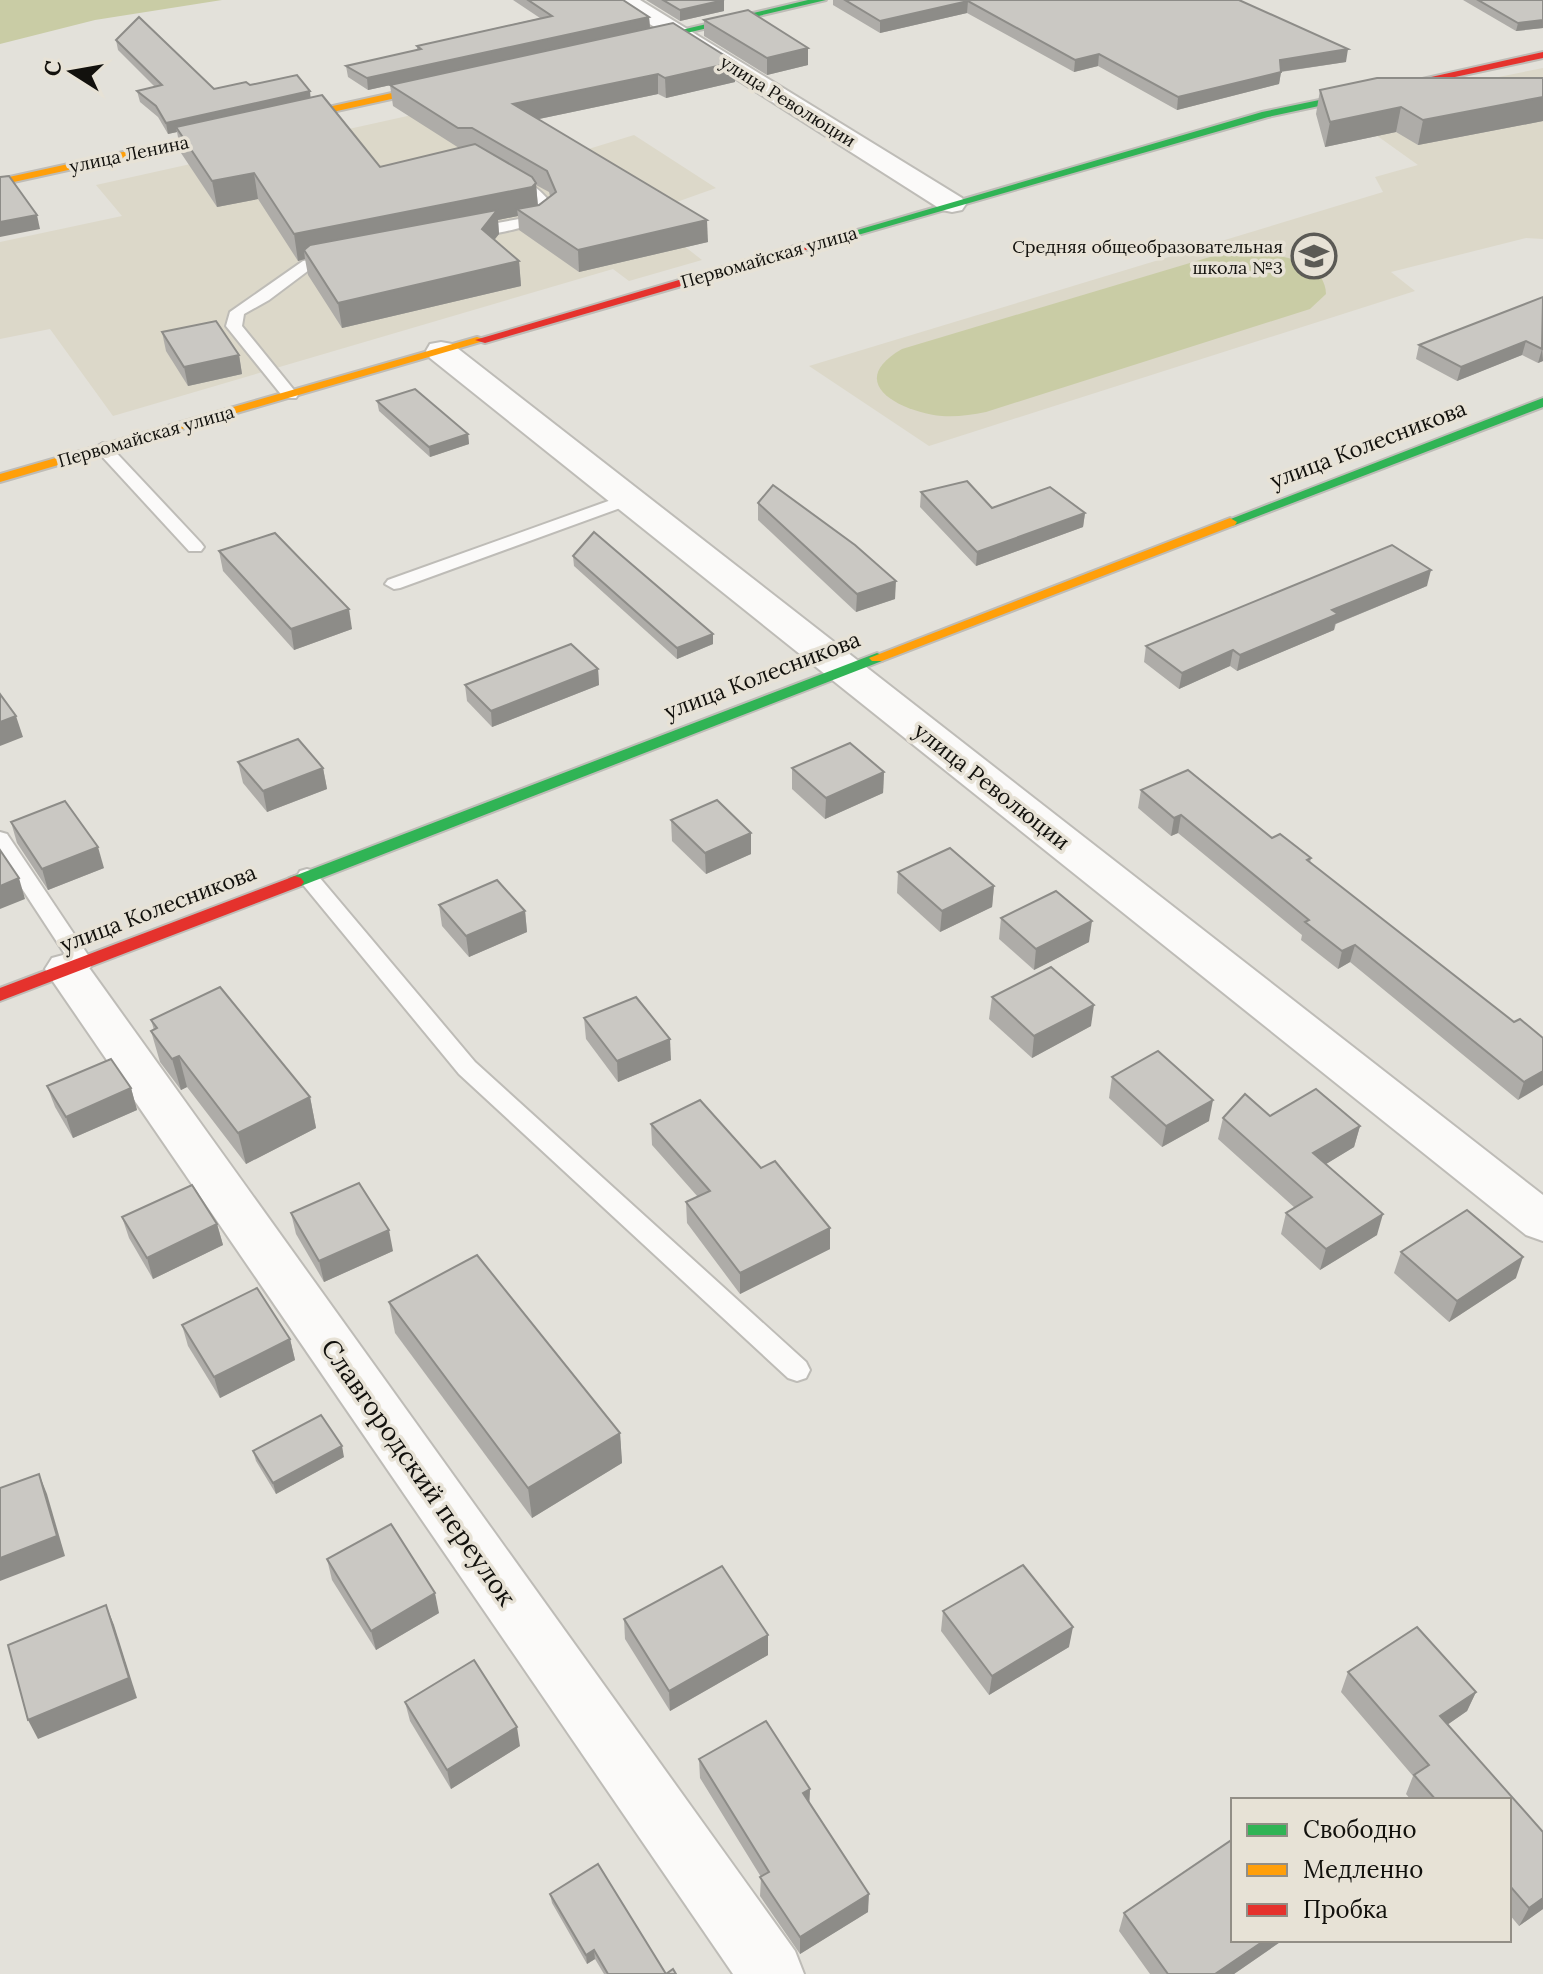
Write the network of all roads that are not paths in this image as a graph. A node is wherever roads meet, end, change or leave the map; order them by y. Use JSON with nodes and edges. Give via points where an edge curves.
{"nodes":[{"id":1,"x":624,"y":0,"type":"edge"},
{"id":2,"x":821,"y":0,"type":"edge"},
{"id":3,"x":678,"y":33,"type":"junction"},
{"id":4,"x":601,"y":50,"type":"edge"},
{"id":5,"x":1543,"y":55,"type":"edge"},
{"id":6,"x":462,"y":80,"type":"edge"},
{"id":7,"x":504,"y":176,"type":"edge"},
{"id":8,"x":0,"y":182,"type":"edge"},
{"id":9,"x":952,"y":204,"type":"junction"},
{"id":10,"x":447,"y":237,"type":"edge"},
{"id":11,"x":354,"y":255,"type":"edge"},
{"id":12,"x":441,"y":351,"type":"junction"},
{"id":13,"x":290,"y":395,"type":"junction"},
{"id":14,"x":1543,"y":402,"type":"edge"},
{"id":15,"x":103,"y":448,"type":"junction"},
{"id":16,"x":0,"y":478,"type":"edge"},
{"id":17,"x":628,"y":499,"type":"junction"},
{"id":18,"x":195,"y":547,"type":"dead end"},
{"id":19,"x":394,"y":584,"type":"dead end"},
{"id":20,"x":844,"y":669,"type":"junction"},
{"id":21,"x":0,"y":839,"type":"edge"},
{"id":22,"x":307,"y":876,"type":"junction"},
{"id":23,"x":74,"y":966,"type":"junction"},
{"id":24,"x":0,"y":995,"type":"edge"},
{"id":25,"x":1543,"y":1222,"type":"edge"},
{"id":26,"x":797,"y":1370,"type":"dead end"},
{"id":27,"x":772,"y":1974,"type":"edge"}],
"edges":[{"from":1,"to":3,"type":"street","name":"улица Революции"},
{"from":2,"to":3,"type":"street"},
{"from":3,"to":4,"type":"street"},
{"from":3,"to":9,"type":"street","name":"улица Революции"},
{"from":5,"to":9,"type":"street","name":"Первомайская улица","via":[[1266,114]]},
{"from":6,"to":8,"type":"street","name":"улица Ленина"},
{"from":7,"to":10,"type":"lane","via":[[542,198],[549,211],[540,219]]},
{"from":9,"to":12,"type":"street","name":"Первомайская улица"},
{"from":11,"to":13,"type":"lane","via":[[308,264],[237,312],[234,326]]},
{"from":12,"to":13,"type":"street","name":"Первомайская улица"},
{"from":12,"to":17,"type":"street","name":"улица Революции"},
{"from":13,"to":15,"type":"street","name":"Первомайская улица"},
{"from":14,"to":20,"type":"street","name":"улица Колесникова"},
{"from":15,"to":16,"type":"street","name":"Первомайская улица"},
{"from":15,"to":18,"type":"lane"},
{"from":17,"to":19,"type":"lane"},
{"from":17,"to":20,"type":"street","name":"улица Революции"},
{"from":20,"to":22,"type":"street","name":"улица Колесникова"},
{"from":20,"to":25,"type":"street","name":"улица Революции"},
{"from":21,"to":23,"type":"lane"},
{"from":22,"to":23,"type":"street","name":"улица Колесникова"},
{"from":22,"to":26,"type":"lane","via":[[467,1068]]},
{"from":23,"to":24,"type":"street","name":"улица Колесникова"},
{"from":23,"to":27,"type":"street","name":"Славгородский переулок"}]}
